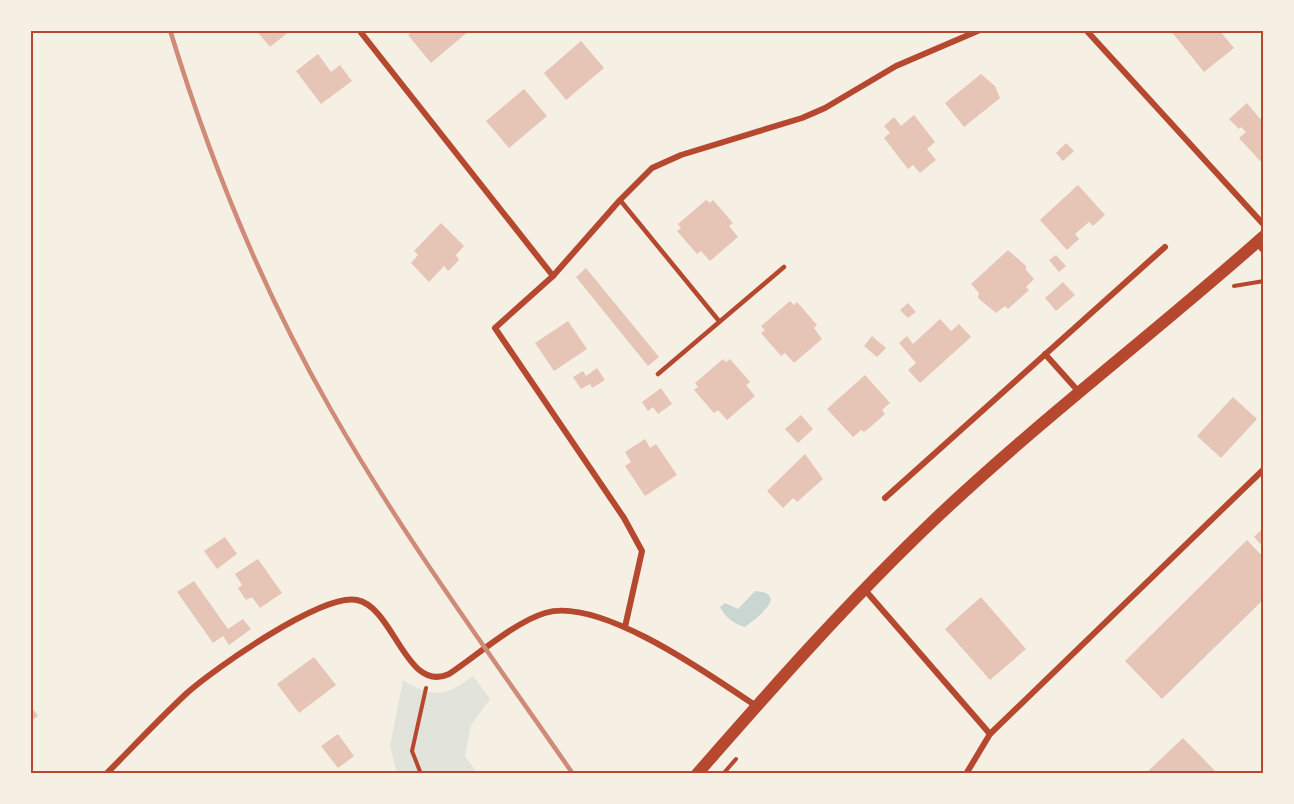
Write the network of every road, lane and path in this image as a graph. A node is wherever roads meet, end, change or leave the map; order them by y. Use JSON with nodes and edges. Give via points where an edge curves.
{"nodes":[{"id":1,"x":359,"y":30,"type":"edge"},
{"id":2,"x":980,"y":30,"type":"edge"},
{"id":3,"x":1086,"y":30,"type":"edge"},
{"id":4,"x":620,"y":200,"type":"junction"},
{"id":5,"x":1264,"y":225,"type":"edge"},
{"id":6,"x":1262,"y":243,"type":"edge"},
{"id":7,"x":1165,"y":247,"type":"dead end"},
{"id":8,"x":784,"y":267,"type":"dead end"},
{"id":9,"x":554,"y":276,"type":"junction"},
{"id":10,"x":1264,"y":281,"type":"edge"},
{"id":11,"x":1227,"y":287,"type":"dead end"},
{"id":12,"x":719,"y":321,"type":"junction"},
{"id":13,"x":1045,"y":354,"type":"junction"},
{"id":14,"x":658,"y":374,"type":"dead end"},
{"id":15,"x":1079,"y":392,"type":"junction"},
{"id":16,"x":1264,"y":469,"type":"edge"},
{"id":17,"x":885,"y":498,"type":"dead end"},
{"id":18,"x":864,"y":589,"type":"junction"},
{"id":19,"x":625,"y":627,"type":"junction"},
{"id":20,"x":429,"y":675,"type":"junction"},
{"id":21,"x":756,"y":706,"type":"junction"},
{"id":22,"x":990,"y":734,"type":"junction"},
{"id":23,"x":743,"y":751,"type":"dead end"},
{"id":24,"x":106,"y":774,"type":"edge"},
{"id":25,"x":421,"y":774,"type":"edge"},
{"id":26,"x":697,"y":774,"type":"edge"},
{"id":27,"x":723,"y":774,"type":"edge"},
{"id":28,"x":966,"y":774,"type":"edge"}],
"edges":[{"from":1,"to":9,"type":"street"},
{"from":2,"to":4,"type":"street","via":[[896,66],[802,118],[681,155],[652,168]]},
{"from":3,"to":5,"type":"street"},
{"from":4,"to":9,"type":"street"},
{"from":4,"to":12,"type":"lane"},
{"from":6,"to":15,"type":"main road"},
{"from":7,"to":13,"type":"street"},
{"from":8,"to":12,"type":"lane"},
{"from":9,"to":19,"type":"street","via":[[495,328],[624,518],[642,551]]},
{"from":10,"to":11,"type":"path"},
{"from":12,"to":14,"type":"lane"},
{"from":13,"to":15,"type":"street"},
{"from":13,"to":17,"type":"street"},
{"from":15,"to":18,"type":"main road","via":[[942,512]]},
{"from":16,"to":22,"type":"street"},
{"from":18,"to":21,"type":"main road"},
{"from":18,"to":22,"type":"street"},
{"from":19,"to":20,"type":"street","via":[[594,614],[553,610],[525,622],[442,677]]},
{"from":19,"to":21,"type":"street"},
{"from":20,"to":24,"type":"street","via":[[411,662],[383,619],[368,604],[356,599],[322,605],[270,634],[189,691]]},
{"from":20,"to":25,"type":"path","via":[[412,751]]},
{"from":21,"to":26,"type":"main road"},
{"from":22,"to":28,"type":"street"},
{"from":23,"to":27,"type":"path"}]}
